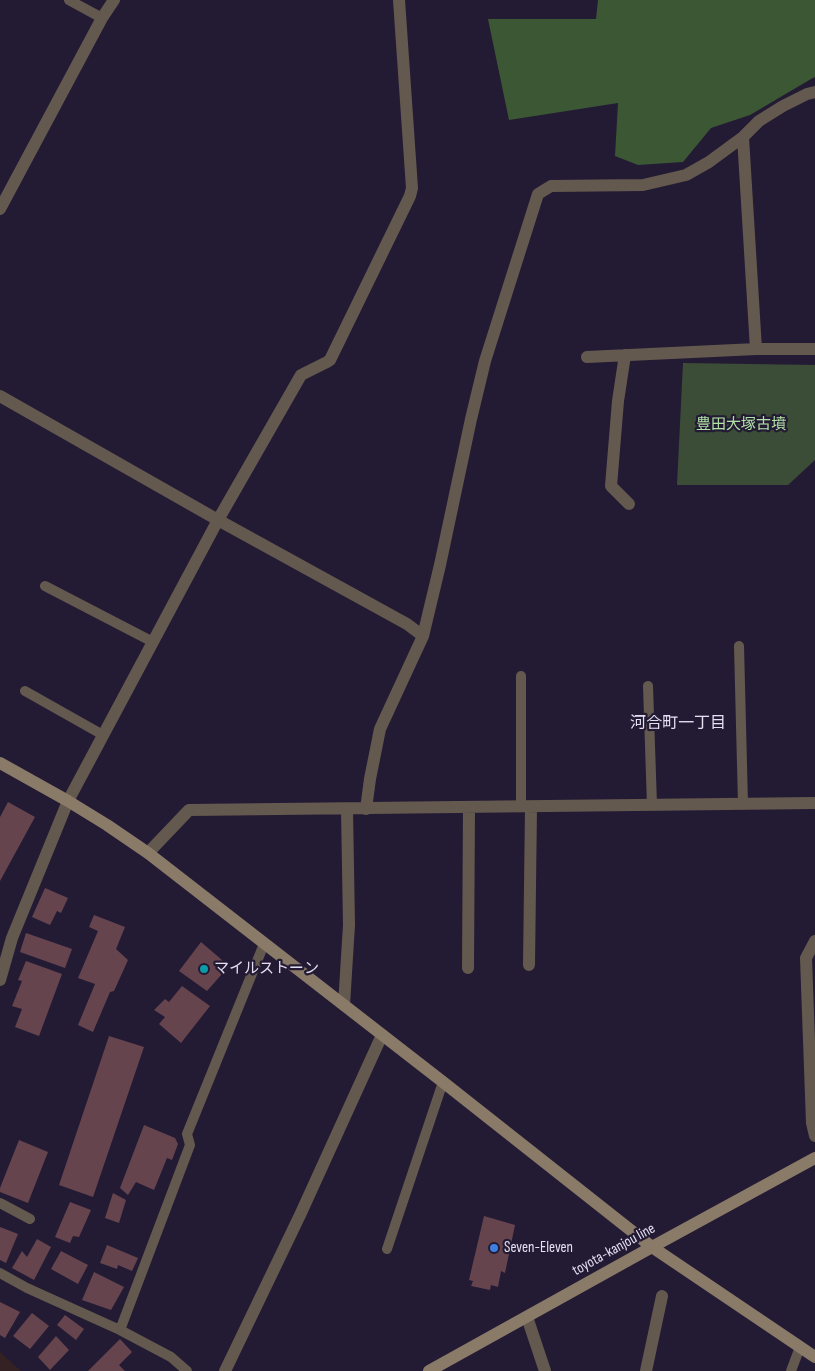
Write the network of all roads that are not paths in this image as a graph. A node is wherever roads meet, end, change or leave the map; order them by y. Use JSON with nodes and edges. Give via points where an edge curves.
{"nodes":[{"id":1,"x":69,"y":0,"type":"edge"},
{"id":2,"x":114,"y":0,"type":"edge"},
{"id":3,"x":399,"y":0,"type":"edge"},
{"id":4,"x":102,"y":18,"type":"junction"},
{"id":5,"x":815,"y":92,"type":"edge"},
{"id":6,"x":743,"y":137,"type":"junction"},
{"id":7,"x":0,"y":209,"type":"edge"},
{"id":8,"x":756,"y":349,"type":"junction"},
{"id":9,"x":814,"y":349,"type":"dead end"},
{"id":10,"x":625,"y":355,"type":"junction"},
{"id":11,"x":588,"y":356,"type":"dead end"},
{"id":12,"x":0,"y":396,"type":"edge"},
{"id":13,"x":629,"y":504,"type":"dead end"},
{"id":14,"x":218,"y":520,"type":"junction"},
{"id":15,"x":45,"y":586,"type":"dead end"},
{"id":16,"x":423,"y":636,"type":"junction"},
{"id":17,"x":153,"y":642,"type":"junction"},
{"id":18,"x":739,"y":646,"type":"dead end"},
{"id":19,"x":521,"y":676,"type":"dead end"},
{"id":20,"x":648,"y":686,"type":"dead end"},
{"id":21,"x":24,"y":691,"type":"dead end"},
{"id":22,"x":103,"y":735,"type":"junction"},
{"id":23,"x":0,"y":762,"type":"edge"},
{"id":24,"x":68,"y":801,"type":"junction"},
{"id":25,"x":815,"y":803,"type":"edge"},
{"id":26,"x":743,"y":804,"type":"junction"},
{"id":27,"x":652,"y":805,"type":"junction"},
{"id":28,"x":469,"y":807,"type":"junction"},
{"id":29,"x":526,"y":807,"type":"junction"},
{"id":30,"x":347,"y":809,"type":"junction"},
{"id":31,"x":366,"y":809,"type":"junction"},
{"id":32,"x":148,"y":853,"type":"junction"},
{"id":33,"x":815,"y":941,"type":"edge"},
{"id":34,"x":264,"y":944,"type":"junction"},
{"id":35,"x":529,"y":965,"type":"dead end"},
{"id":36,"x":468,"y":968,"type":"dead end"},
{"id":37,"x":0,"y":980,"type":"edge"},
{"id":38,"x":344,"y":1005,"type":"junction"},
{"id":39,"x":382,"y":1035,"type":"junction"},
{"id":40,"x":443,"y":1082,"type":"junction"},
{"id":41,"x":815,"y":1136,"type":"edge"},
{"id":42,"x":815,"y":1158,"type":"edge"},
{"id":43,"x":0,"y":1203,"type":"edge"},
{"id":44,"x":30,"y":1219,"type":"dead end"},
{"id":45,"x":652,"y":1247,"type":"junction"},
{"id":46,"x":387,"y":1249,"type":"dead end"},
{"id":47,"x":0,"y":1272,"type":"edge"},
{"id":48,"x":662,"y":1296,"type":"dead end"},
{"id":49,"x":527,"y":1317,"type":"junction"},
{"id":50,"x":120,"y":1330,"type":"junction"},
{"id":51,"x":800,"y":1348,"type":"junction"},
{"id":52,"x":815,"y":1358,"type":"edge"},
{"id":53,"x":187,"y":1371,"type":"edge"},
{"id":54,"x":225,"y":1371,"type":"edge"},
{"id":55,"x":429,"y":1371,"type":"edge"},
{"id":56,"x":545,"y":1371,"type":"edge"},
{"id":57,"x":646,"y":1371,"type":"edge"},
{"id":58,"x":791,"y":1371,"type":"edge"}],
"edges":[{"from":1,"to":4,"type":"lane"},
{"from":2,"to":4,"type":"street"},
{"from":3,"to":14,"type":"street","via":[[410,196],[330,360],[302,375]]},
{"from":4,"to":7,"type":"street"},
{"from":5,"to":6,"type":"street","via":[[783,106],[759,121]]},
{"from":6,"to":8,"type":"street"},
{"from":6,"to":16,"type":"street","via":[[686,175],[643,186],[551,186],[538,194],[485,361]]},
{"from":8,"to":9,"type":"street"},
{"from":8,"to":10,"type":"street"},
{"from":10,"to":11,"type":"street"},
{"from":10,"to":13,"type":"street","via":[[611,486]]},
{"from":12,"to":14,"type":"street"},
{"from":14,"to":16,"type":"street","via":[[407,624]]},
{"from":14,"to":17,"type":"street"},
{"from":15,"to":17,"type":"lane"},
{"from":16,"to":31,"type":"street","via":[[380,729]]},
{"from":17,"to":22,"type":"street"},
{"from":18,"to":26,"type":"lane"},
{"from":19,"to":29,"type":"lane"},
{"from":20,"to":27,"type":"lane"},
{"from":21,"to":22,"type":"lane"},
{"from":22,"to":24,"type":"street"},
{"from":23,"to":24,"type":"street"},
{"from":24,"to":32,"type":"street"},
{"from":24,"to":37,"type":"street","via":[[12,938]]},
{"from":25,"to":26,"type":"street"},
{"from":26,"to":27,"type":"street"},
{"from":27,"to":29,"type":"street"},
{"from":28,"to":29,"type":"street"},
{"from":28,"to":31,"type":"street"},
{"from":28,"to":36,"type":"street"},
{"from":29,"to":35,"type":"street"},
{"from":30,"to":31,"type":"street"},
{"from":30,"to":32,"type":"street","via":[[189,810]]},
{"from":30,"to":38,"type":"street","via":[[349,925]]},
{"from":32,"to":34,"type":"street"},
{"from":33,"to":41,"type":"street","via":[[806,958]]},
{"from":34,"to":38,"type":"street"},
{"from":34,"to":50,"type":"lane","via":[[187,1134],[190,1146]]},
{"from":38,"to":39,"type":"street"},
{"from":39,"to":40,"type":"street"},
{"from":39,"to":54,"type":"street","via":[[302,1213]]},
{"from":40,"to":45,"type":"street"},
{"from":40,"to":46,"type":"lane"},
{"from":42,"to":45,"type":"street","name":"toyota-kanjou line"},
{"from":43,"to":44,"type":"lane"},
{"from":45,"to":49,"type":"street","name":"toyota-kanjou line"},
{"from":45,"to":51,"type":"street"},
{"from":47,"to":50,"type":"lane","via":[[27,1288]]},
{"from":48,"to":57,"type":"street"},
{"from":49,"to":55,"type":"street","name":"toyota-kanjou line"},
{"from":49,"to":56,"type":"street"},
{"from":50,"to":53,"type":"lane","via":[[171,1357]]},
{"from":51,"to":52,"type":"street"},
{"from":51,"to":58,"type":"lane"}]}
